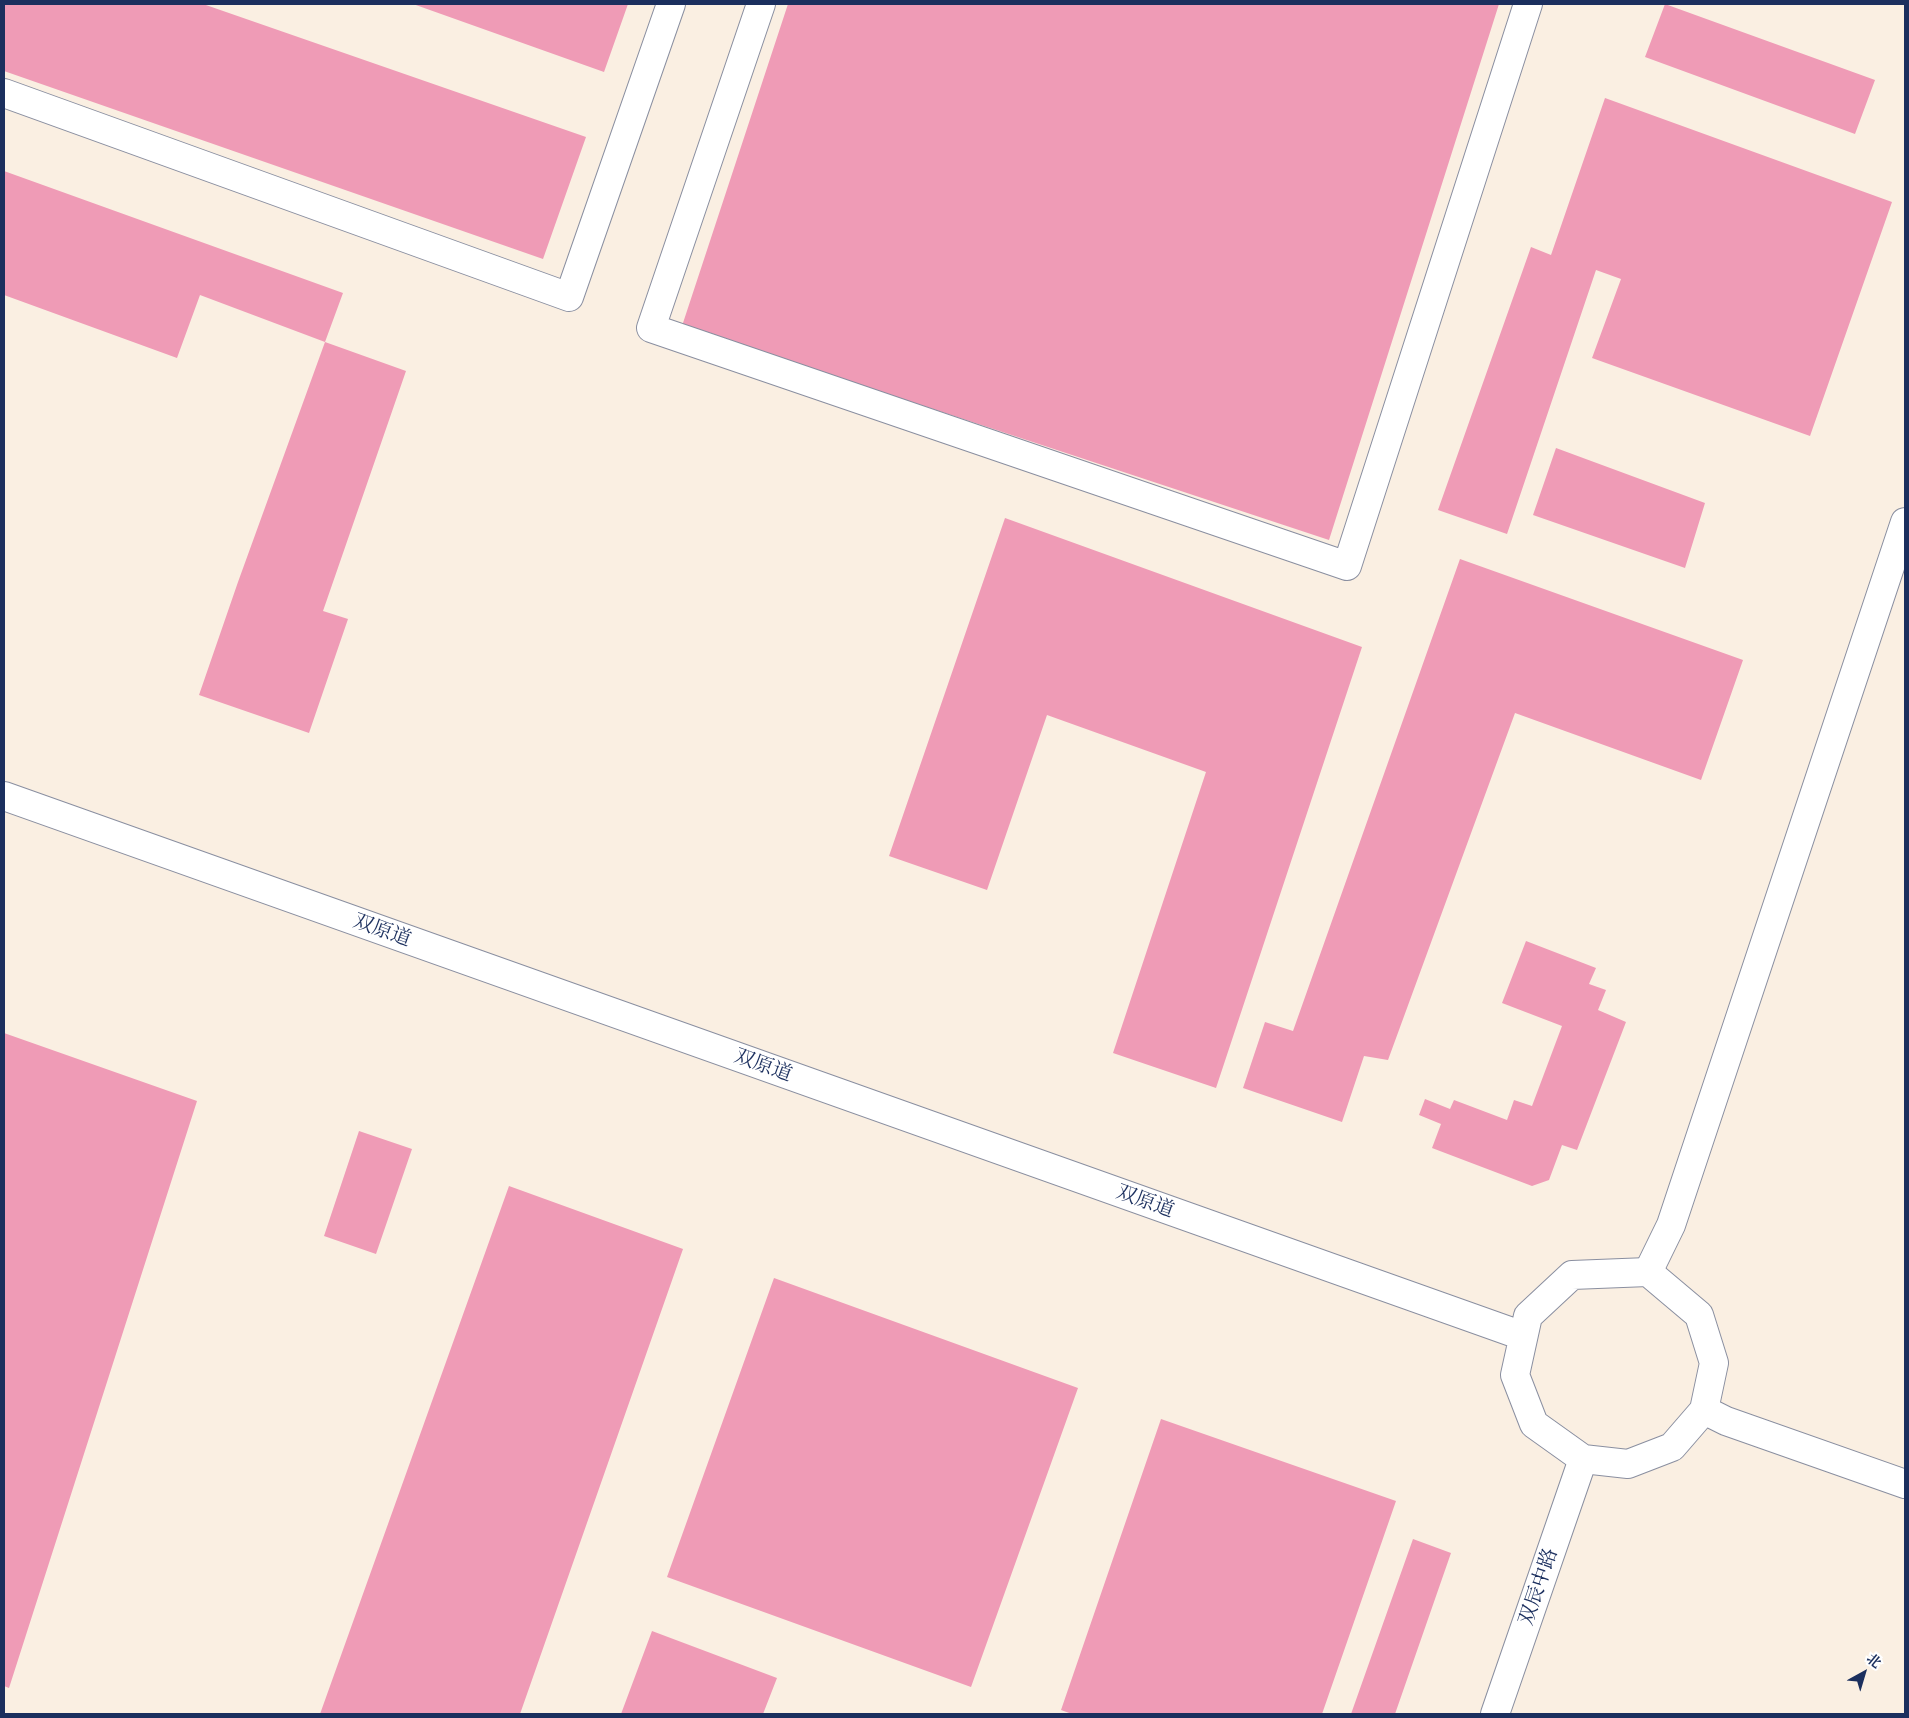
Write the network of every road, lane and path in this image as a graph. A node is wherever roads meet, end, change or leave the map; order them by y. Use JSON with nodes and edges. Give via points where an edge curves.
{"nodes":[{"id":1,"x":671,"y":4,"type":"edge"},
{"id":2,"x":761,"y":4,"type":"edge"},
{"id":3,"x":1528,"y":4,"type":"edge"},
{"id":4,"x":4,"y":93,"type":"edge"},
{"id":5,"x":1905,"y":522,"type":"edge"},
{"id":6,"x":4,"y":796,"type":"edge"},
{"id":7,"x":1648,"y":1272,"type":"junction"},
{"id":8,"x":1523,"y":1336,"type":"junction"},
{"id":9,"x":1704,"y":1410,"type":"junction"},
{"id":10,"x":1583,"y":1459,"type":"junction"},
{"id":11,"x":1905,"y":1484,"type":"edge"},
{"id":12,"x":1495,"y":1714,"type":"edge"}],
"edges":[{"from":1,"to":4,"type":"main road","via":[[570,297]]},
{"from":2,"to":3,"type":"main road","via":[[651,328],[1347,566]]},
{"from":5,"to":7,"type":"main road","via":[[1671,1225]]},
{"from":6,"to":8,"type":"main road","name":"双原道"},
{"from":7,"to":8,"type":"main road","via":[[1572,1275],[1528,1316]]},
{"from":7,"to":9,"type":"main road","via":[[1699,1315],[1714,1363]]},
{"from":8,"to":10,"type":"main road","via":[[1515,1375],[1534,1424]]},
{"from":9,"to":10,"type":"main road","via":[[1672,1447],[1628,1464]]},
{"from":9,"to":11,"type":"main road","via":[[1726,1421]]},
{"from":10,"to":12,"type":"main road","name":"双辰中路"}]}
